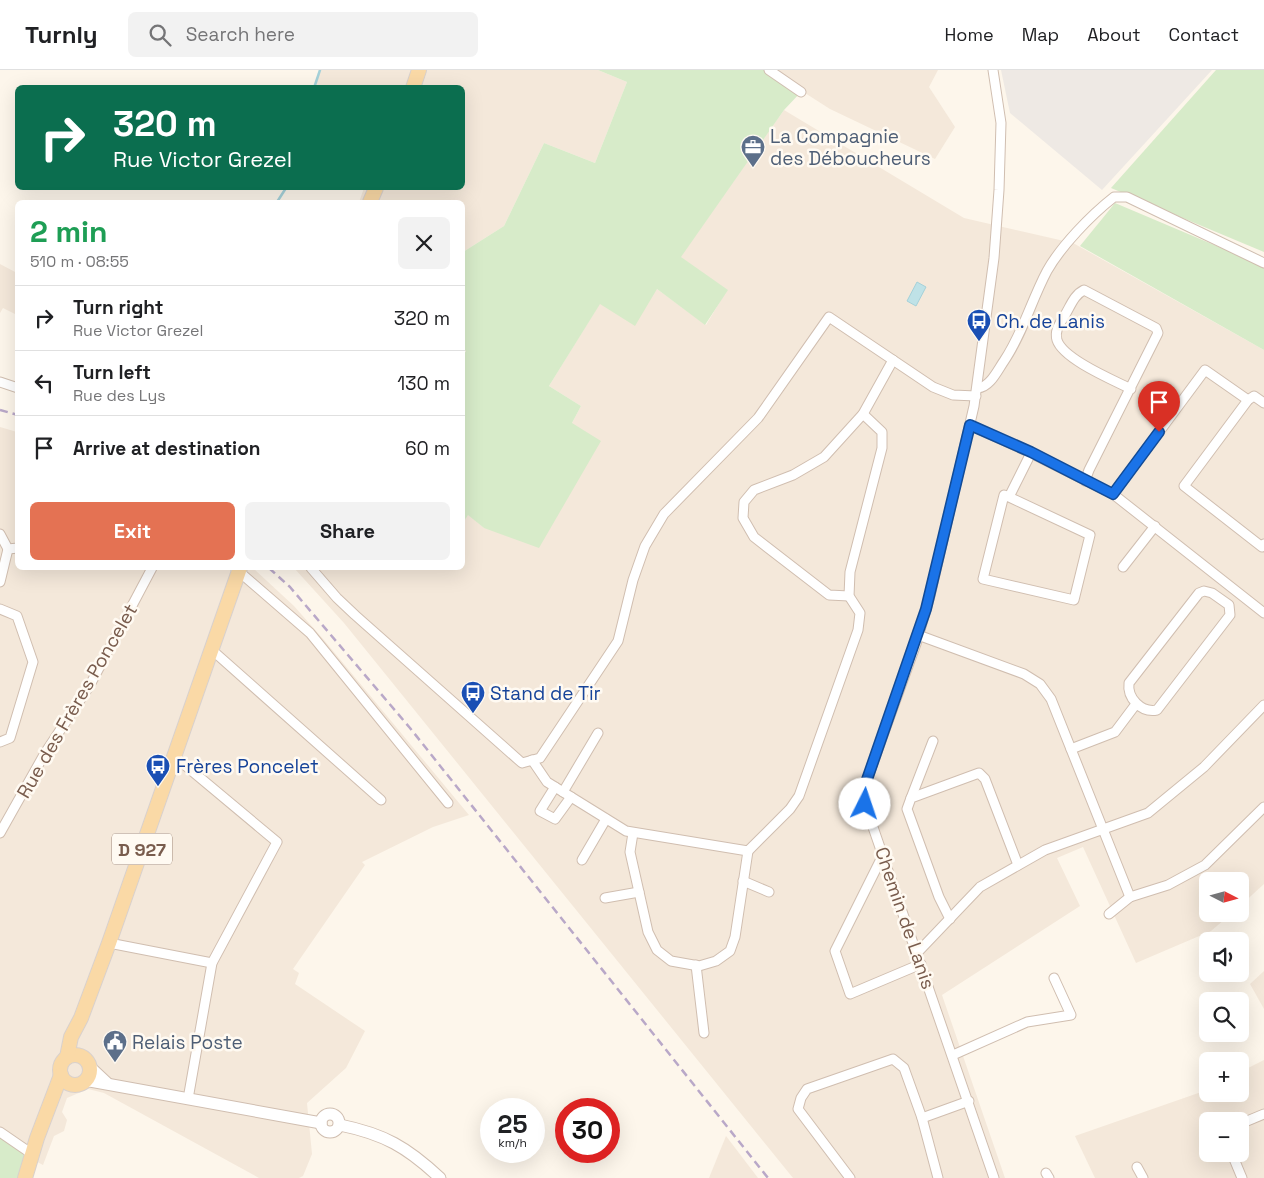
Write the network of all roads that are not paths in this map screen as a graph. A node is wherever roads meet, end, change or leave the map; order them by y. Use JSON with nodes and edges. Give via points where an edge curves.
{"nodes":[{"id":1,"x":420,"y":70,"type":"edge"},
{"id":2,"x":769,"y":70,"type":"edge"},
{"id":3,"x":993,"y":70,"type":"edge"},
{"id":4,"x":414,"y":85,"type":"edge"},
{"id":5,"x":801,"y":92,"type":"dead end"},
{"id":6,"x":1264,"y":263,"type":"edge"},
{"id":7,"x":893,"y":360,"type":"junction"},
{"id":8,"x":0,"y":382,"type":"edge"},
{"id":9,"x":15,"y":387,"type":"edge"},
{"id":10,"x":1131,"y":389,"type":"junction"},
{"id":11,"x":977,"y":392,"type":"junction"},
{"id":12,"x":1248,"y":400,"type":"junction"},
{"id":13,"x":1264,"y":404,"type":"edge"},
{"id":14,"x":863,"y":414,"type":"junction"},
{"id":15,"x":970,"y":425,"type":"junction"},
{"id":16,"x":1031,"y":452,"type":"junction"},
{"id":17,"x":1085,"y":481,"type":"junction"},
{"id":18,"x":1113,"y":494,"type":"junction"},
{"id":19,"x":1009,"y":497,"type":"junction"},
{"id":20,"x":1156,"y":526,"type":"junction"},
{"id":21,"x":0,"y":534,"type":"edge"},
{"id":22,"x":1264,"y":544,"type":"edge"},
{"id":23,"x":13,"y":548,"type":"edge"},
{"id":24,"x":1123,"y":567,"type":"dead end"},
{"id":25,"x":151,"y":570,"type":"edge"},
{"id":26,"x":238,"y":570,"type":"edge"},
{"id":27,"x":239,"y":570,"type":"edge"},
{"id":28,"x":313,"y":570,"type":"edge"},
{"id":29,"x":0,"y":582,"type":"edge"},
{"id":30,"x":1228,"y":584,"type":"junction"},
{"id":31,"x":849,"y":596,"type":"junction"},
{"id":32,"x":1217,"y":597,"type":"junction"},
{"id":33,"x":0,"y":609,"type":"edge"},
{"id":34,"x":1264,"y":613,"type":"edge"},
{"id":35,"x":918,"y":635,"type":"junction"},
{"id":36,"x":212,"y":650,"type":"junction"},
{"id":37,"x":1136,"y":704,"type":"junction"},
{"id":38,"x":1264,"y":704,"type":"edge"},
{"id":39,"x":598,"y":733,"type":"dead end"},
{"id":40,"x":932,"y":741,"type":"dead end"},
{"id":41,"x":0,"y":742,"type":"edge"},
{"id":42,"x":1071,"y":748,"type":"junction"},
{"id":43,"x":174,"y":756,"type":"junction"},
{"id":44,"x":532,"y":760,"type":"junction"},
{"id":45,"x":563,"y":792,"type":"junction"},
{"id":46,"x":911,"y":798,"type":"junction"},
{"id":47,"x":381,"y":800,"type":"dead end"},
{"id":48,"x":448,"y":803,"type":"dead end"},
{"id":49,"x":1264,"y":808,"type":"edge"},
{"id":50,"x":606,"y":819,"type":"junction"},
{"id":51,"x":1102,"y":829,"type":"junction"},
{"id":52,"x":0,"y":833,"type":"edge"},
{"id":53,"x":633,"y":833,"type":"junction"},
{"id":54,"x":748,"y":851,"type":"junction"},
{"id":55,"x":883,"y":855,"type":"junction"},
{"id":56,"x":582,"y":860,"type":"dead end"},
{"id":57,"x":1018,"y":865,"type":"junction"},
{"id":58,"x":743,"y":881,"type":"junction"},
{"id":59,"x":639,"y":892,"type":"junction"},
{"id":60,"x":769,"y":892,"type":"dead end"},
{"id":61,"x":1130,"y":897,"type":"junction"},
{"id":62,"x":604,"y":898,"type":"dead end"},
{"id":63,"x":1110,"y":914,"type":"dead end"},
{"id":64,"x":950,"y":919,"type":"junction"},
{"id":65,"x":109,"y":943,"type":"junction"},
{"id":66,"x":917,"y":954,"type":"junction"},
{"id":67,"x":212,"y":963,"type":"junction"},
{"id":68,"x":921,"y":964,"type":"junction"},
{"id":69,"x":696,"y":965,"type":"junction"},
{"id":70,"x":1054,"y":978,"type":"dead end"},
{"id":71,"x":74,"y":1033,"type":"junction"},
{"id":72,"x":704,"y":1033,"type":"dead end"},
{"id":73,"x":81,"y":1055,"type":"junction"},
{"id":74,"x":953,"y":1055,"type":"junction"},
{"id":75,"x":67,"y":1057,"type":"junction"},
{"id":76,"x":91,"y":1068,"type":"junction"},
{"id":77,"x":61,"y":1075,"type":"junction"},
{"id":78,"x":79,"y":1084,"type":"junction"},
{"id":79,"x":111,"y":1086,"type":"junction"},
{"id":80,"x":188,"y":1099,"type":"junction"},
{"id":81,"x":969,"y":1101,"type":"junction"},
{"id":82,"x":1264,"y":1114,"type":"edge"},
{"id":83,"x":922,"y":1118,"type":"junction"},
{"id":84,"x":1249,"y":1120,"type":"edge"},
{"id":85,"x":0,"y":1132,"type":"edge"},
{"id":86,"x":32,"y":1154,"type":"junction"},
{"id":87,"x":1235,"y":1162,"type":"edge"},
{"id":88,"x":1138,"y":1167,"type":"dead end"},
{"id":89,"x":25,"y":1178,"type":"edge"},
{"id":90,"x":440,"y":1178,"type":"edge"},
{"id":91,"x":850,"y":1178,"type":"edge"},
{"id":92,"x":938,"y":1178,"type":"edge"},
{"id":93,"x":994,"y":1178,"type":"edge"},
{"id":94,"x":1142,"y":1178,"type":"edge"},
{"id":95,"x":1242,"y":1178,"type":"edge"}],
"edges":[{"from":1,"to":4,"type":"main road"},
{"from":2,"to":5,"type":"street"},
{"from":3,"to":11,"type":"street","name":"Chemin de Lanis","via":[[1000,123],[999,190]]},
{"from":6,"to":11,"type":"street","via":[[1127,197],[1114,196],[1056,256],[1012,350],[989,382]]},
{"from":7,"to":11,"type":"street","via":[[946,393]]},
{"from":7,"to":14,"type":"street"},
{"from":7,"to":44,"type":"street","via":[[829,317],[758,418],[664,514],[645,546],[618,642],[540,758]]},
{"from":8,"to":9,"type":"street"},
{"from":10,"to":10,"type":"street","via":[[1158,333],[1156,328],[1084,290],[1077,294],[1056,330],[1056,339],[1063,350]]},
{"from":10,"to":17,"type":"street"},
{"from":11,"to":15,"type":"street","name":"Chemin de Lanis"},
{"from":12,"to":13,"type":"street","via":[[1254,396]]},
{"from":12,"to":18,"type":"street","via":[[1205,370]]},
{"from":12,"to":22,"type":"street","via":[[1184,486],[1262,547]]},
{"from":14,"to":31,"type":"street","via":[[882,432],[882,448],[850,572]]},
{"from":14,"to":31,"type":"street","via":[[824,457],[793,475],[754,490],[744,502],[743,518],[754,537],[829,595]]},
{"from":15,"to":16,"type":"street"},
{"from":15,"to":35,"type":"street","name":"Chemin de Lanis"},
{"from":16,"to":17,"type":"street"},
{"from":16,"to":19,"type":"street"},
{"from":17,"to":18,"type":"street"},
{"from":18,"to":20,"type":"street"},
{"from":19,"to":19,"type":"street","via":[[1090,535],[1074,600],[983,580],[1004,496]]},
{"from":20,"to":24,"type":"street"},
{"from":20,"to":30,"type":"street"},
{"from":21,"to":23,"type":"street"},
{"from":23,"to":29,"type":"street"},
{"from":25,"to":52,"type":"street","name":"Rue des Frères Poncelet","via":[[90,685],[45,753]]},
{"from":26,"to":36,"type":"main road","number":"D 927"},
{"from":27,"to":48,"type":"street","via":[[310,634]]},
{"from":28,"to":44,"type":"street","via":[[349,609],[522,763]]},
{"from":30,"to":32,"type":"street"},
{"from":30,"to":34,"type":"street"},
{"from":31,"to":54,"type":"street","via":[[860,614],[858,630],[800,796]]},
{"from":32,"to":37,"type":"street","via":[[1210,591],[1199,593],[1129,682],[1128,690]]},
{"from":32,"to":37,"type":"street","via":[[1229,605],[1230,615],[1200,655],[1157,710],[1151,711]]},
{"from":33,"to":41,"type":"street","via":[[17,616],[33,662],[10,738]]},
{"from":35,"to":42,"type":"street","via":[[1024,674],[1040,684],[1051,699]]},
{"from":35,"to":55,"type":"street","name":"Chemin de Lanis","via":[[863,791]]},
{"from":36,"to":43,"type":"main road","number":"D 927"},
{"from":36,"to":47,"type":"street"},
{"from":37,"to":42,"type":"street","via":[[1114,732]]},
{"from":38,"to":51,"type":"street","via":[[1204,767],[1148,813]]},
{"from":39,"to":45,"type":"street"},
{"from":40,"to":46,"type":"street"},
{"from":42,"to":51,"type":"street"},
{"from":43,"to":65,"type":"main road","number":"D 927"},
{"from":43,"to":67,"type":"street","via":[[277,842]]},
{"from":44,"to":45,"type":"street","via":[[547,782]]},
{"from":45,"to":50,"type":"street"},
{"from":46,"to":57,"type":"street","via":[[978,773],[985,779]]},
{"from":46,"to":64,"type":"street","via":[[907,809]]},
{"from":49,"to":61,"type":"street","via":[[1205,865],[1168,885]]},
{"from":50,"to":53,"type":"street"},
{"from":50,"to":56,"type":"street"},
{"from":51,"to":57,"type":"street","via":[[1045,850]]},
{"from":51,"to":61,"type":"street"},
{"from":53,"to":54,"type":"street"},
{"from":53,"to":59,"type":"street","via":[[630,852]]},
{"from":54,"to":58,"type":"street"},
{"from":55,"to":66,"type":"street","name":"Chemin de Lanis"},
{"from":55,"to":68,"type":"street","via":[[834,951],[850,994]]},
{"from":57,"to":64,"type":"street","via":[[980,887]]},
{"from":58,"to":60,"type":"street"},
{"from":58,"to":69,"type":"street","via":[[730,951],[716,961]]},
{"from":59,"to":62,"type":"street"},
{"from":59,"to":69,"type":"street","via":[[648,932],[657,950],[671,962]]},
{"from":61,"to":63,"type":"street"},
{"from":64,"to":66,"type":"street"},
{"from":65,"to":67,"type":"street"},
{"from":65,"to":71,"type":"main road","number":"D 927"},
{"from":66,"to":68,"type":"street","name":"Chemin de Lanis"},
{"from":67,"to":80,"type":"street"},
{"from":68,"to":74,"type":"street","name":"Chemin de Lanis"},
{"from":69,"to":72,"type":"street"},
{"from":70,"to":74,"type":"street","via":[[1071,1016],[1027,1022]]},
{"from":71,"to":73,"type":"main road"},
{"from":71,"to":75,"type":"main road","number":"D 927"},
{"from":73,"to":75,"type":"main road"},
{"from":73,"to":76,"type":"main road"},
{"from":74,"to":81,"type":"street","name":"Chemin de Lanis"},
{"from":75,"to":77,"type":"main road","via":[[60,1067]]},
{"from":76,"to":78,"type":"main road","via":[[90,1075]]},
{"from":76,"to":79,"type":"street"},
{"from":77,"to":78,"type":"main road","via":[[65,1081]]},
{"from":77,"to":86,"type":"main road"},
{"from":78,"to":79,"type":"street"},
{"from":78,"to":86,"type":"main road","via":[[56,1102]]},
{"from":79,"to":80,"type":"street"},
{"from":80,"to":90,"type":"street","via":[[321,1123],[323,1129],[330,1133],[340,1125],[372,1132],[400,1146]]},
{"from":81,"to":83,"type":"street"},
{"from":81,"to":93,"type":"street","name":"Chemin de Lanis"},
{"from":82,"to":84,"type":"street"},
{"from":83,"to":91,"type":"street","via":[[904,1068],[892,1060],[808,1089],[800,1098],[798,1109]]},
{"from":83,"to":92,"type":"street"},
{"from":85,"to":86,"type":"street"},
{"from":86,"to":89,"type":"main road"},
{"from":87,"to":95,"type":"street"},
{"from":88,"to":94,"type":"street"}]}
